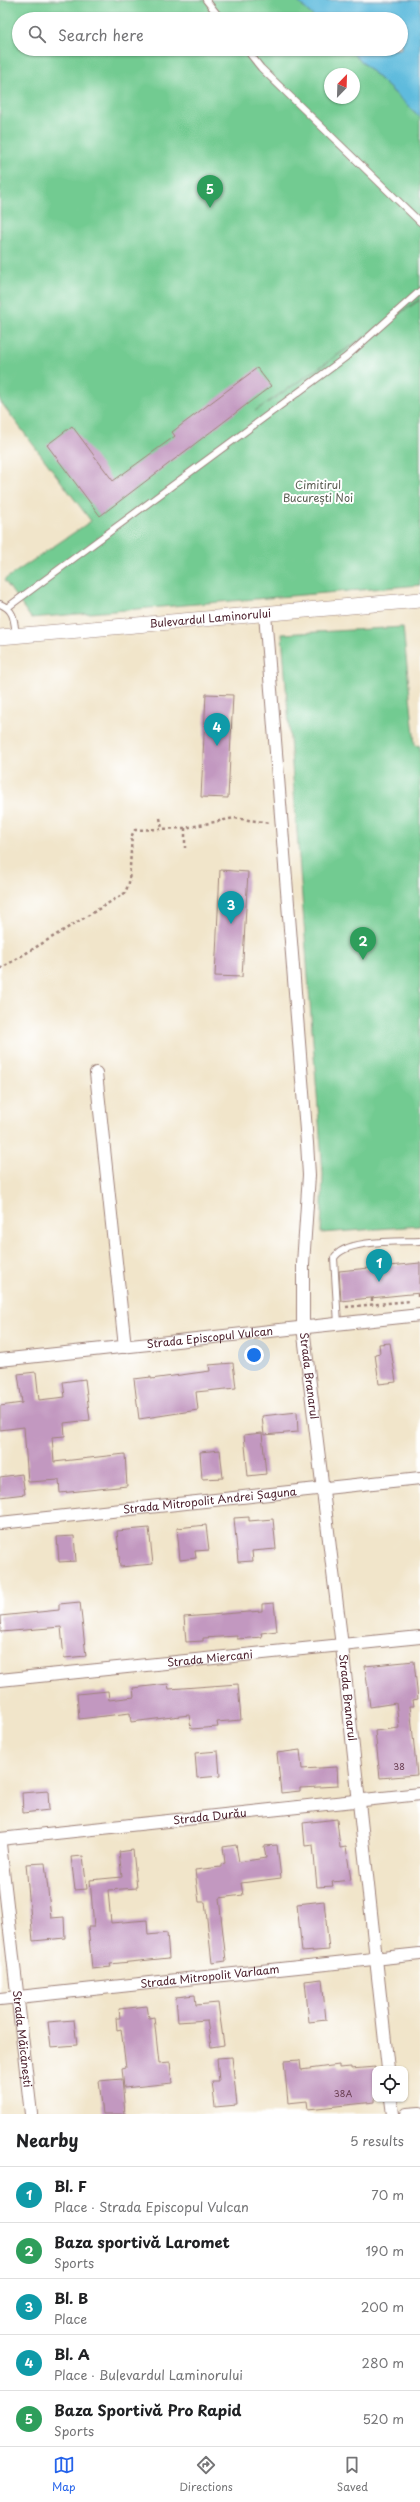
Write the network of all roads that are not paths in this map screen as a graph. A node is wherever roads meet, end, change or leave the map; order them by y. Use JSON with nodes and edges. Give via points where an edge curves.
{"nodes":[{"id":1,"x":206,"y":0,"type":"edge"},
{"id":2,"x":215,"y":12,"type":"edge"},
{"id":3,"x":252,"y":56,"type":"edge"},
{"id":4,"x":420,"y":222,"type":"edge"},
{"id":5,"x":420,"y":291,"type":"edge"},
{"id":6,"x":420,"y":600,"type":"edge"},
{"id":7,"x":0,"y":604,"type":"edge"},
{"id":8,"x":8,"y":607,"type":"junction"},
{"id":9,"x":265,"y":614,"type":"junction"},
{"id":10,"x":16,"y":636,"type":"junction"},
{"id":11,"x":0,"y":637,"type":"edge"},
{"id":12,"x":96,"y":1073,"type":"dead end"},
{"id":13,"x":420,"y":1241,"type":"edge"},
{"id":14,"x":420,"y":1315,"type":"edge"},
{"id":15,"x":338,"y":1324,"type":"junction"},
{"id":16,"x":303,"y":1327,"type":"junction"},
{"id":17,"x":124,"y":1347,"type":"junction"},
{"id":18,"x":0,"y":1360,"type":"edge"},
{"id":19,"x":420,"y":1478,"type":"edge"},
{"id":20,"x":323,"y":1488,"type":"junction"},
{"id":21,"x":0,"y":1523,"type":"edge"},
{"id":22,"x":420,"y":1637,"type":"edge"},
{"id":23,"x":342,"y":1646,"type":"junction"},
{"id":24,"x":0,"y":1680,"type":"edge"},
{"id":25,"x":420,"y":1794,"type":"edge"},
{"id":26,"x":359,"y":1801,"type":"junction"},
{"id":27,"x":0,"y":1839,"type":"edge"},
{"id":28,"x":0,"y":1844,"type":"edge"},
{"id":29,"x":420,"y":1954,"type":"edge"},
{"id":30,"x":377,"y":1959,"type":"junction"},
{"id":31,"x":17,"y":1998,"type":"junction"},
{"id":32,"x":0,"y":1999,"type":"edge"},
{"id":33,"x":388,"y":2066,"type":"edge"},
{"id":34,"x":391,"y":2102,"type":"edge"},
{"id":35,"x":420,"y":2113,"type":"edge"},
{"id":36,"x":31,"y":2114,"type":"edge"},
{"id":37,"x":393,"y":2114,"type":"edge"},
{"id":38,"x":408,"y":2114,"type":"edge"}],
"edges":[{"from":1,"to":2,"type":"lane"},
{"from":3,"to":4,"type":"lane"},
{"from":5,"to":8,"type":"lane","via":[[346,357]]},
{"from":6,"to":9,"type":"street","name":"Bulevardul Laminorului"},
{"from":7,"to":8,"type":"lane"},
{"from":8,"to":10,"type":"lane","via":[[14,615]]},
{"from":9,"to":10,"type":"street","name":"Bulevardul Laminorului"},
{"from":9,"to":16,"type":"street","name":"Strada Branarul","via":[[309,1167],[303,1264]]},
{"from":10,"to":11,"type":"street","name":"Bulevardul Laminorului"},
{"from":12,"to":17,"type":"street"},
{"from":13,"to":15,"type":"lane","via":[[350,1246],[337,1252],[334,1258]]},
{"from":14,"to":15,"type":"street","name":"Strada Episcopul Vulcan"},
{"from":15,"to":16,"type":"street","name":"Strada Episcopul Vulcan"},
{"from":16,"to":17,"type":"street","name":"Strada Episcopul Vulcan"},
{"from":16,"to":20,"type":"street","name":"Strada Branarul"},
{"from":17,"to":18,"type":"street","name":"Strada Episcopul Vulcan"},
{"from":19,"to":20,"type":"street","name":"Strada Mitropolit Andrei Șaguna"},
{"from":20,"to":21,"type":"street","name":"Strada Mitropolit Andrei Șaguna"},
{"from":20,"to":23,"type":"street","name":"Strada Branarul"},
{"from":22,"to":23,"type":"street","name":"Strada Miercani"},
{"from":23,"to":24,"type":"street","name":"Strada Miercani"},
{"from":23,"to":26,"type":"street","name":"Strada Branarul"},
{"from":25,"to":26,"type":"street","name":"Strada Durău"},
{"from":26,"to":27,"type":"street","name":"Strada Durău"},
{"from":26,"to":30,"type":"street","name":"Strada Branarul"},
{"from":28,"to":31,"type":"street","name":"Strada Măicănești"},
{"from":29,"to":30,"type":"street","name":"Strada Mitropolit Varlaam"},
{"from":30,"to":31,"type":"street","name":"Strada Mitropolit Varlaam"},
{"from":30,"to":33,"type":"street","name":"Strada Branarul"},
{"from":31,"to":32,"type":"street","name":"Strada Mitropolit Varlaam"},
{"from":31,"to":36,"type":"street","name":"Strada Măicănești"},
{"from":34,"to":37,"type":"street"},
{"from":35,"to":38,"type":"street"}]}
